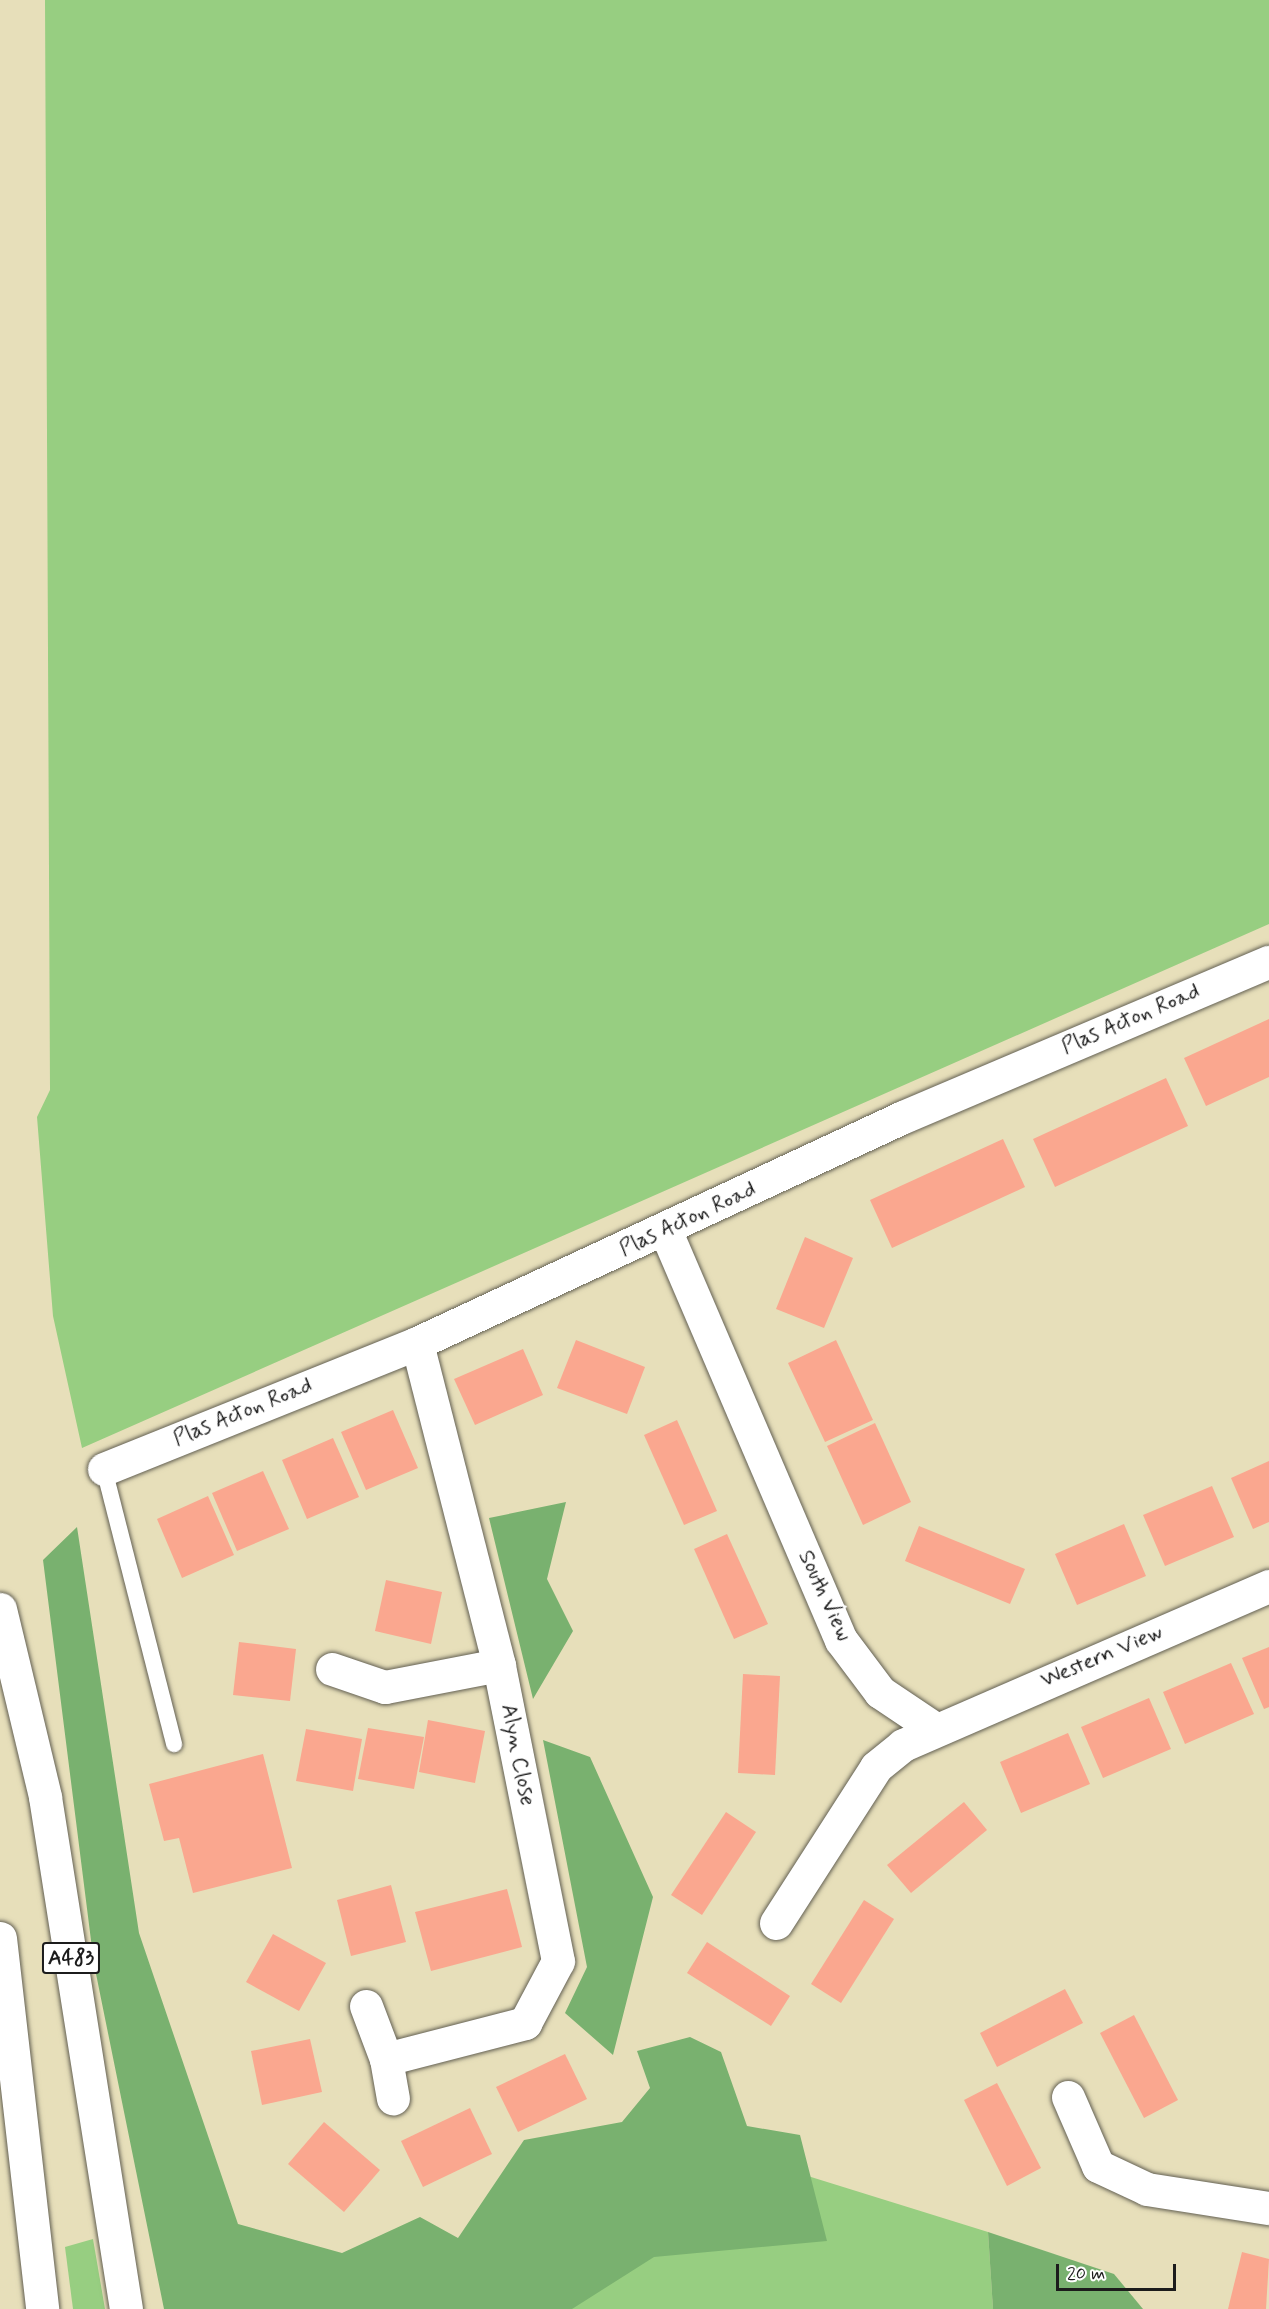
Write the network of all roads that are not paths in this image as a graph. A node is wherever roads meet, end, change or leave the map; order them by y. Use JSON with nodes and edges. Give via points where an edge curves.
{"nodes":[{"id":1,"x":1269,"y":962,"type":"edge"},
{"id":2,"x":666,"y":1232,"type":"junction"},
{"id":3,"x":417,"y":1343,"type":"junction"},
{"id":4,"x":104,"y":1469,"type":"joint"},
{"id":5,"x":1269,"y":1586,"type":"edge"},
{"id":6,"x":0,"y":1610,"type":"edge"},
{"id":7,"x":499,"y":1665,"type":"junction"},
{"id":8,"x":332,"y":1669,"type":"dead end"},
{"id":9,"x":935,"y":1729,"type":"junction"},
{"id":10,"x":174,"y":1744,"type":"dead end"},
{"id":11,"x":776,"y":1923,"type":"dead end"},
{"id":12,"x":0,"y":1938,"type":"edge"},
{"id":13,"x":366,"y":2006,"type":"dead end"},
{"id":14,"x":386,"y":2059,"type":"junction"},
{"id":15,"x":1068,"y":2097,"type":"dead end"},
{"id":16,"x":393,"y":2098,"type":"dead end"},
{"id":17,"x":1269,"y":2208,"type":"edge"},
{"id":18,"x":42,"y":2309,"type":"edge"},
{"id":19,"x":126,"y":2309,"type":"edge"}],
"edges":[{"from":1,"to":2,"type":"main road","name":"Plas Acton Road","via":[[903,1117]]},
{"from":2,"to":3,"type":"main road","name":"Plas Acton Road"},
{"from":2,"to":9,"type":"main road","name":"South View","via":[[841,1640],[880,1692]]},
{"from":3,"to":4,"type":"main road","name":"Plas Acton Road"},
{"from":3,"to":7,"type":"main road","name":"Alyn Close"},
{"from":4,"to":10,"type":"lane"},
{"from":5,"to":9,"type":"main road","name":"Western View"},
{"from":6,"to":19,"type":"main road","number":"A483","via":[[45,1797]]},
{"from":7,"to":8,"type":"main road","via":[[385,1687]]},
{"from":7,"to":14,"type":"main road","name":"Alyn Close","via":[[558,1961],[525,2023]]},
{"from":9,"to":11,"type":"main road","via":[[876,1767]]},
{"from":12,"to":18,"type":"main road"},
{"from":13,"to":14,"type":"main road"},
{"from":14,"to":16,"type":"main road"},
{"from":15,"to":17,"type":"main road","via":[[1098,2166],[1148,2188]]}]}
